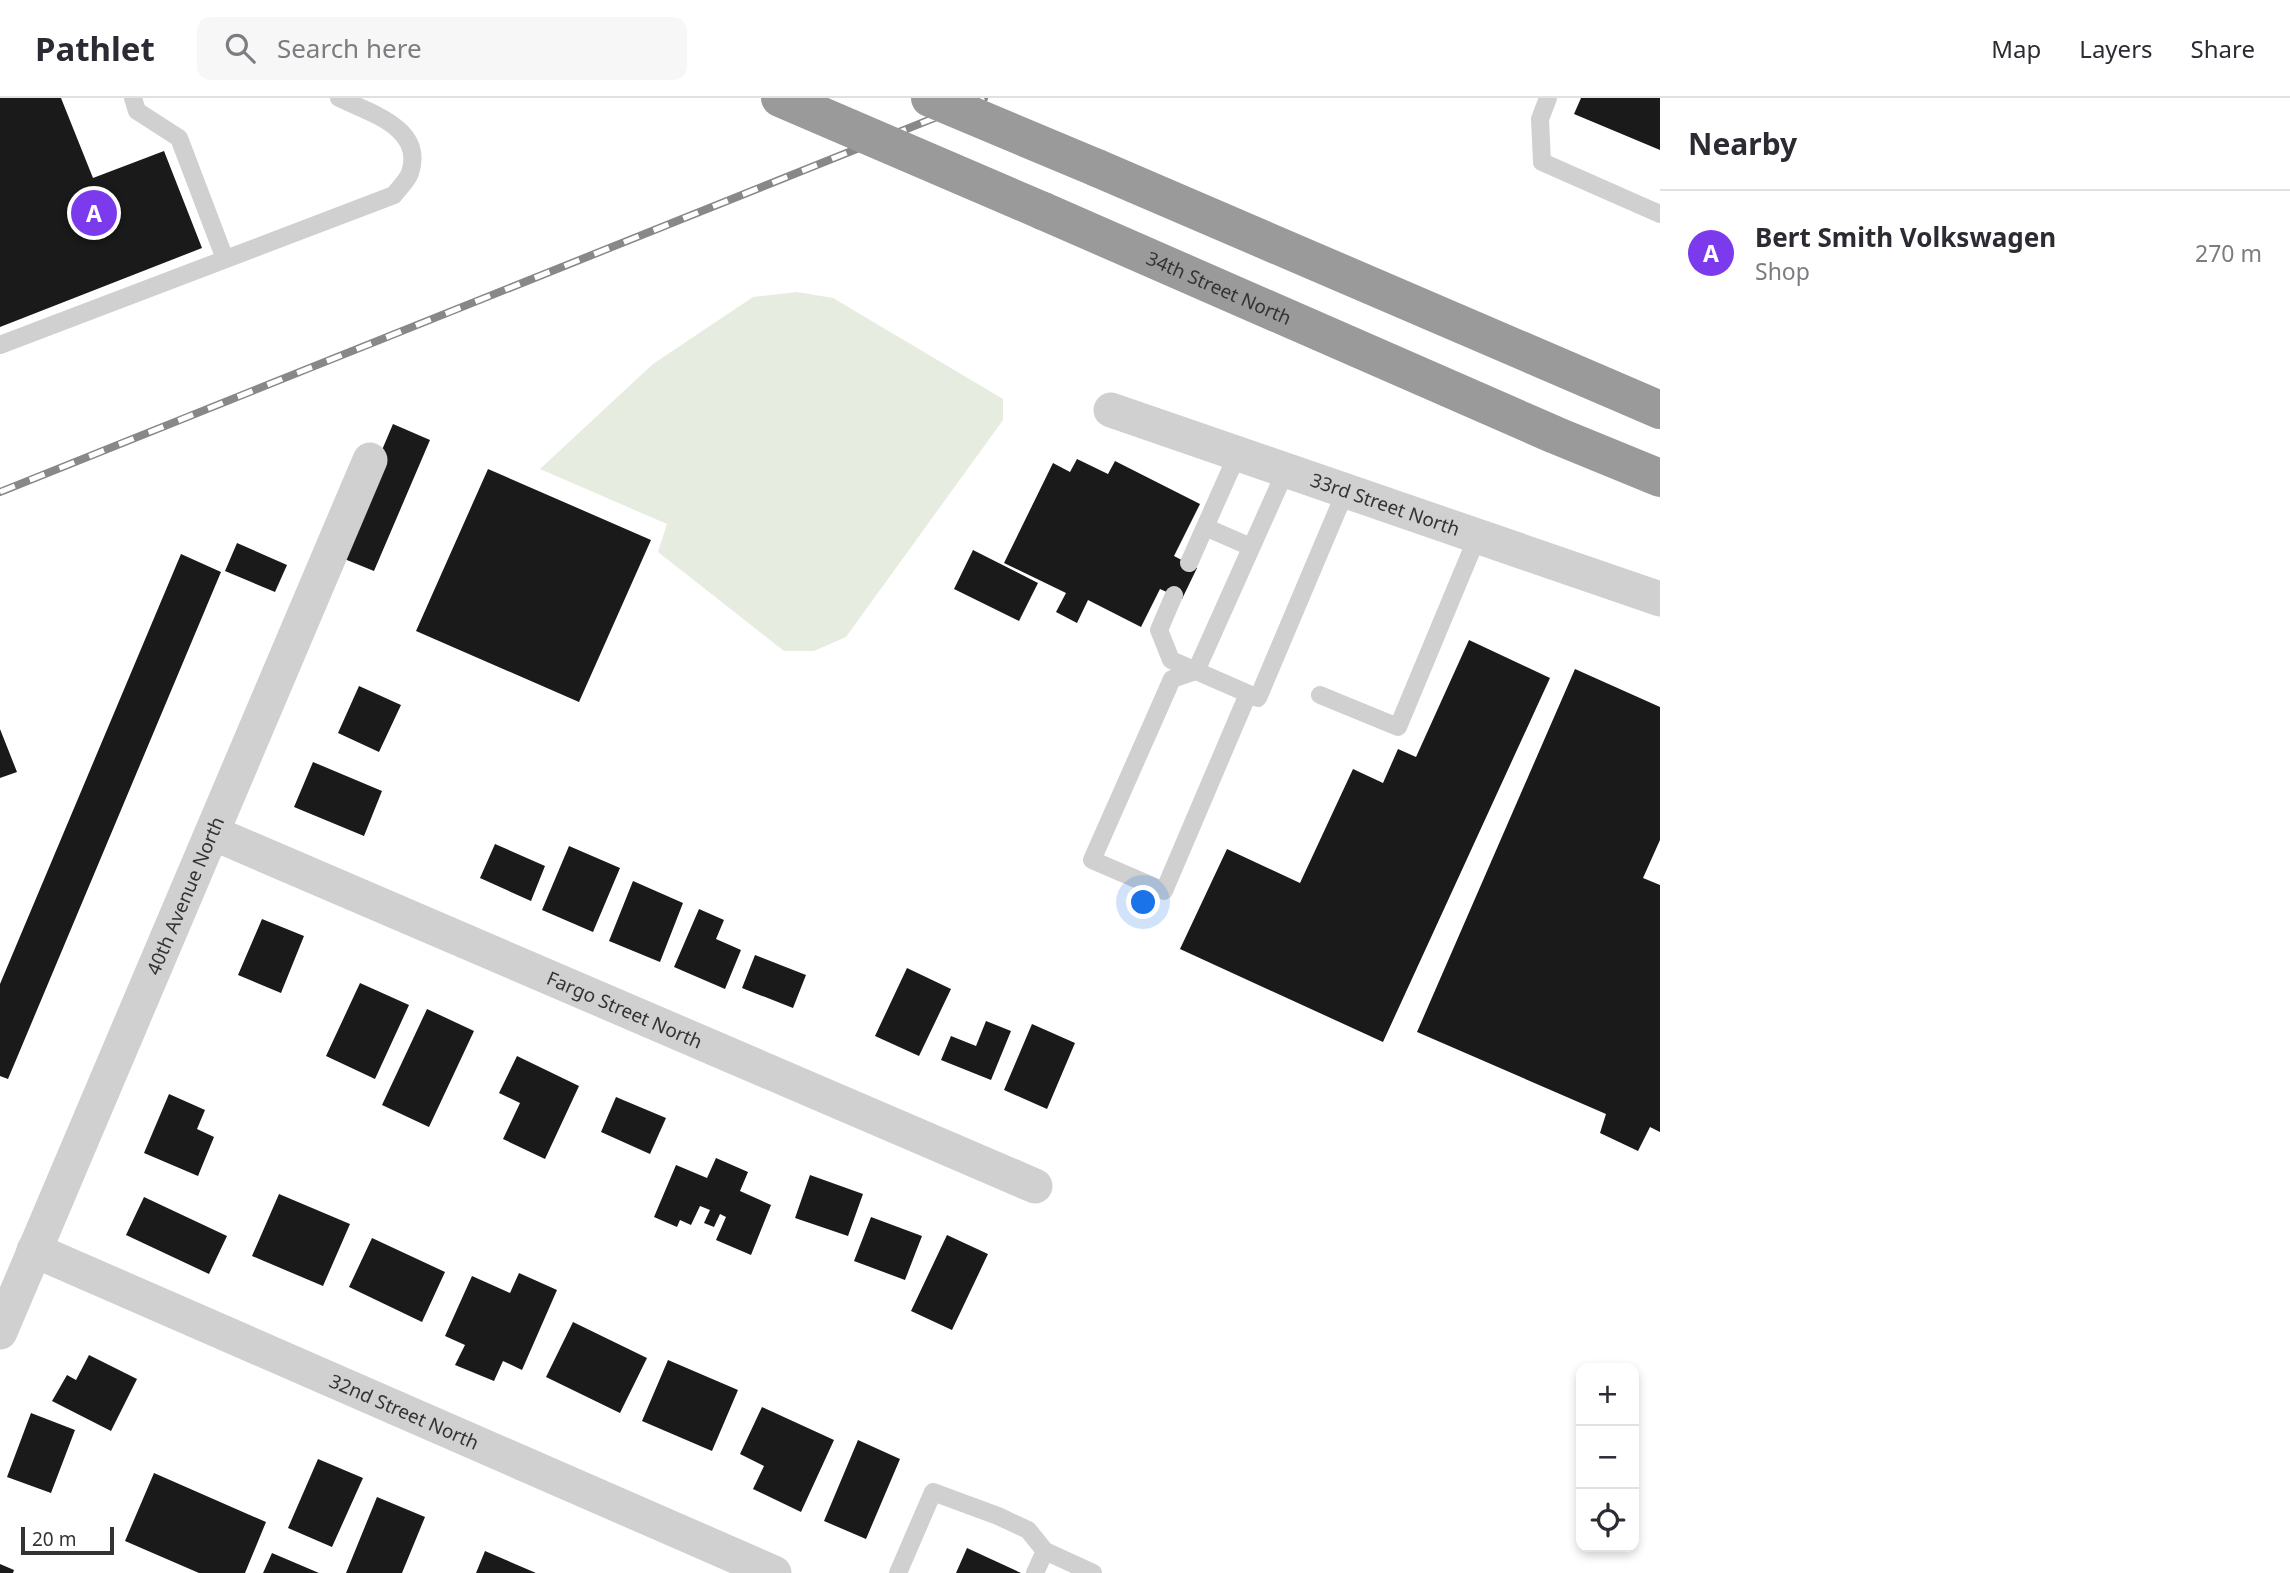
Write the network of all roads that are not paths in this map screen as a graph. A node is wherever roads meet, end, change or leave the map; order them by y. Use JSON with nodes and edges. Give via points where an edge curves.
{"nodes":[{"id":1,"x":133,"y":98,"type":"edge"},
{"id":2,"x":339,"y":98,"type":"edge"},
{"id":3,"x":780,"y":98,"type":"edge"},
{"id":4,"x":930,"y":98,"type":"edge"},
{"id":5,"x":1548,"y":98,"type":"edge"},
{"id":6,"x":1660,"y":214,"type":"edge"},
{"id":7,"x":225,"y":259,"type":"junction"},
{"id":8,"x":0,"y":345,"type":"edge"},
{"id":9,"x":1111,"y":410,"type":"dead end"},
{"id":10,"x":1660,"y":410,"type":"edge"},
{"id":11,"x":1238,"y":453,"type":"junction"},
{"id":12,"x":370,"y":460,"type":"dead end"},
{"id":13,"x":1286,"y":470,"type":"junction"},
{"id":14,"x":1660,"y":478,"type":"edge"},
{"id":15,"x":1346,"y":490,"type":"junction"},
{"id":16,"x":1205,"y":527,"type":"junction"},
{"id":17,"x":1478,"y":535,"type":"junction"},
{"id":18,"x":1251,"y":547,"type":"junction"},
{"id":19,"x":1189,"y":563,"type":"dead end"},
{"id":20,"x":1174,"y":596,"type":"dead end"},
{"id":21,"x":1660,"y":599,"type":"edge"},
{"id":22,"x":1196,"y":671,"type":"junction"},
{"id":23,"x":1248,"y":694,"type":"junction"},
{"id":24,"x":1320,"y":695,"type":"dead end"},
{"id":25,"x":213,"y":832,"type":"junction"},
{"id":26,"x":1035,"y":1186,"type":"dead end"},
{"id":27,"x":34,"y":1250,"type":"junction"},
{"id":28,"x":0,"y":1332,"type":"edge"},
{"id":29,"x":1045,"y":1551,"type":"junction"},
{"id":30,"x":774,"y":1573,"type":"edge"},
{"id":31,"x":898,"y":1573,"type":"edge"},
{"id":32,"x":1035,"y":1573,"type":"edge"},
{"id":33,"x":1093,"y":1573,"type":"edge"}],
"edges":[{"from":1,"to":7,"type":"lane","via":[[137,111],[179,138]]},
{"from":2,"to":7,"type":"lane","via":[[392,123],[405,136],[414,153],[409,175],[394,195]]},
{"from":3,"to":14,"type":"highway","name":"34th Street North","bridge":true},
{"from":4,"to":10,"type":"highway","bridge":true},
{"from":5,"to":6,"type":"lane","via":[[1540,120],[1542,162]]},
{"from":7,"to":8,"type":"lane"},
{"from":9,"to":11,"type":"street","name":"33rd Street North"},
{"from":11,"to":13,"type":"street","name":"33rd Street North"},
{"from":11,"to":16,"type":"lane"},
{"from":12,"to":25,"type":"street","name":"40th Avenue North"},
{"from":13,"to":15,"type":"street","name":"33rd Street North"},
{"from":13,"to":18,"type":"lane"},
{"from":15,"to":17,"type":"street","name":"33rd Street North"},
{"from":15,"to":23,"type":"lane","via":[[1258,698]]},
{"from":16,"to":18,"type":"lane"},
{"from":16,"to":19,"type":"lane"},
{"from":17,"to":21,"type":"street","name":"33rd Street North"},
{"from":17,"to":24,"type":"lane","via":[[1398,727]]},
{"from":18,"to":22,"type":"lane"},
{"from":20,"to":22,"type":"lane","via":[[1159,630],[1171,660]]},
{"from":22,"to":23,"type":"lane"},
{"from":22,"to":23,"type":"lane","via":[[1172,679],[1092,860],[1164,891]]},
{"from":25,"to":26,"type":"street","name":"Fargo Street North"},
{"from":25,"to":27,"type":"street","name":"40th Avenue North"},
{"from":27,"to":28,"type":"street","name":"40th Avenue North"},
{"from":27,"to":30,"type":"street","name":"32nd Street North"},
{"from":29,"to":31,"type":"lane","via":[[1028,1530],[933,1492]]},
{"from":29,"to":32,"type":"lane"},
{"from":29,"to":33,"type":"lane"}]}
